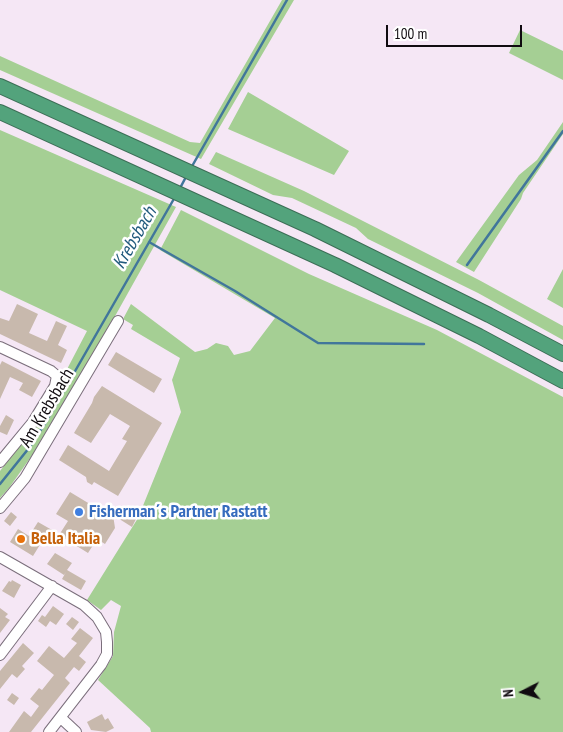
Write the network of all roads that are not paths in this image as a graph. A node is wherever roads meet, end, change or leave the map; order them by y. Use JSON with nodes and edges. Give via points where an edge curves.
{"nodes":[{"id":1,"x":0,"y":86,"type":"edge"},
{"id":2,"x":0,"y":112,"type":"edge"},
{"id":3,"x":118,"y":321,"type":"dead end"},
{"id":4,"x":0,"y":346,"type":"edge"},
{"id":5,"x":563,"y":354,"type":"edge"},
{"id":6,"x":563,"y":381,"type":"edge"},
{"id":7,"x":4,"y":452,"type":"edge"},
{"id":8,"x":0,"y":462,"type":"edge"},
{"id":9,"x":0,"y":508,"type":"edge"},
{"id":10,"x":0,"y":557,"type":"edge"},
{"id":11,"x":52,"y":586,"type":"junction"},
{"id":12,"x":0,"y":655,"type":"edge"},
{"id":13,"x":61,"y":718,"type":"junction"},
{"id":14,"x":49,"y":732,"type":"edge"},
{"id":15,"x":76,"y":732,"type":"edge"}],
"edges":[{"from":1,"to":5,"type":"highway","via":[[315,229]]},
{"from":2,"to":6,"type":"highway","via":[[335,265]]},
{"from":3,"to":9,"type":"street","name":"Am Krebsbach","via":[[25,478]]},
{"from":4,"to":7,"type":"street","via":[[57,376],[33,422]]},
{"from":7,"to":8,"type":"street"},
{"from":10,"to":11,"type":"street"},
{"from":11,"to":12,"type":"street"},
{"from":11,"to":13,"type":"street","via":[[84,605],[97,617],[106,632],[107,642],[107,654],[102,665]]},
{"from":13,"to":14,"type":"street"},
{"from":13,"to":15,"type":"street"}]}
